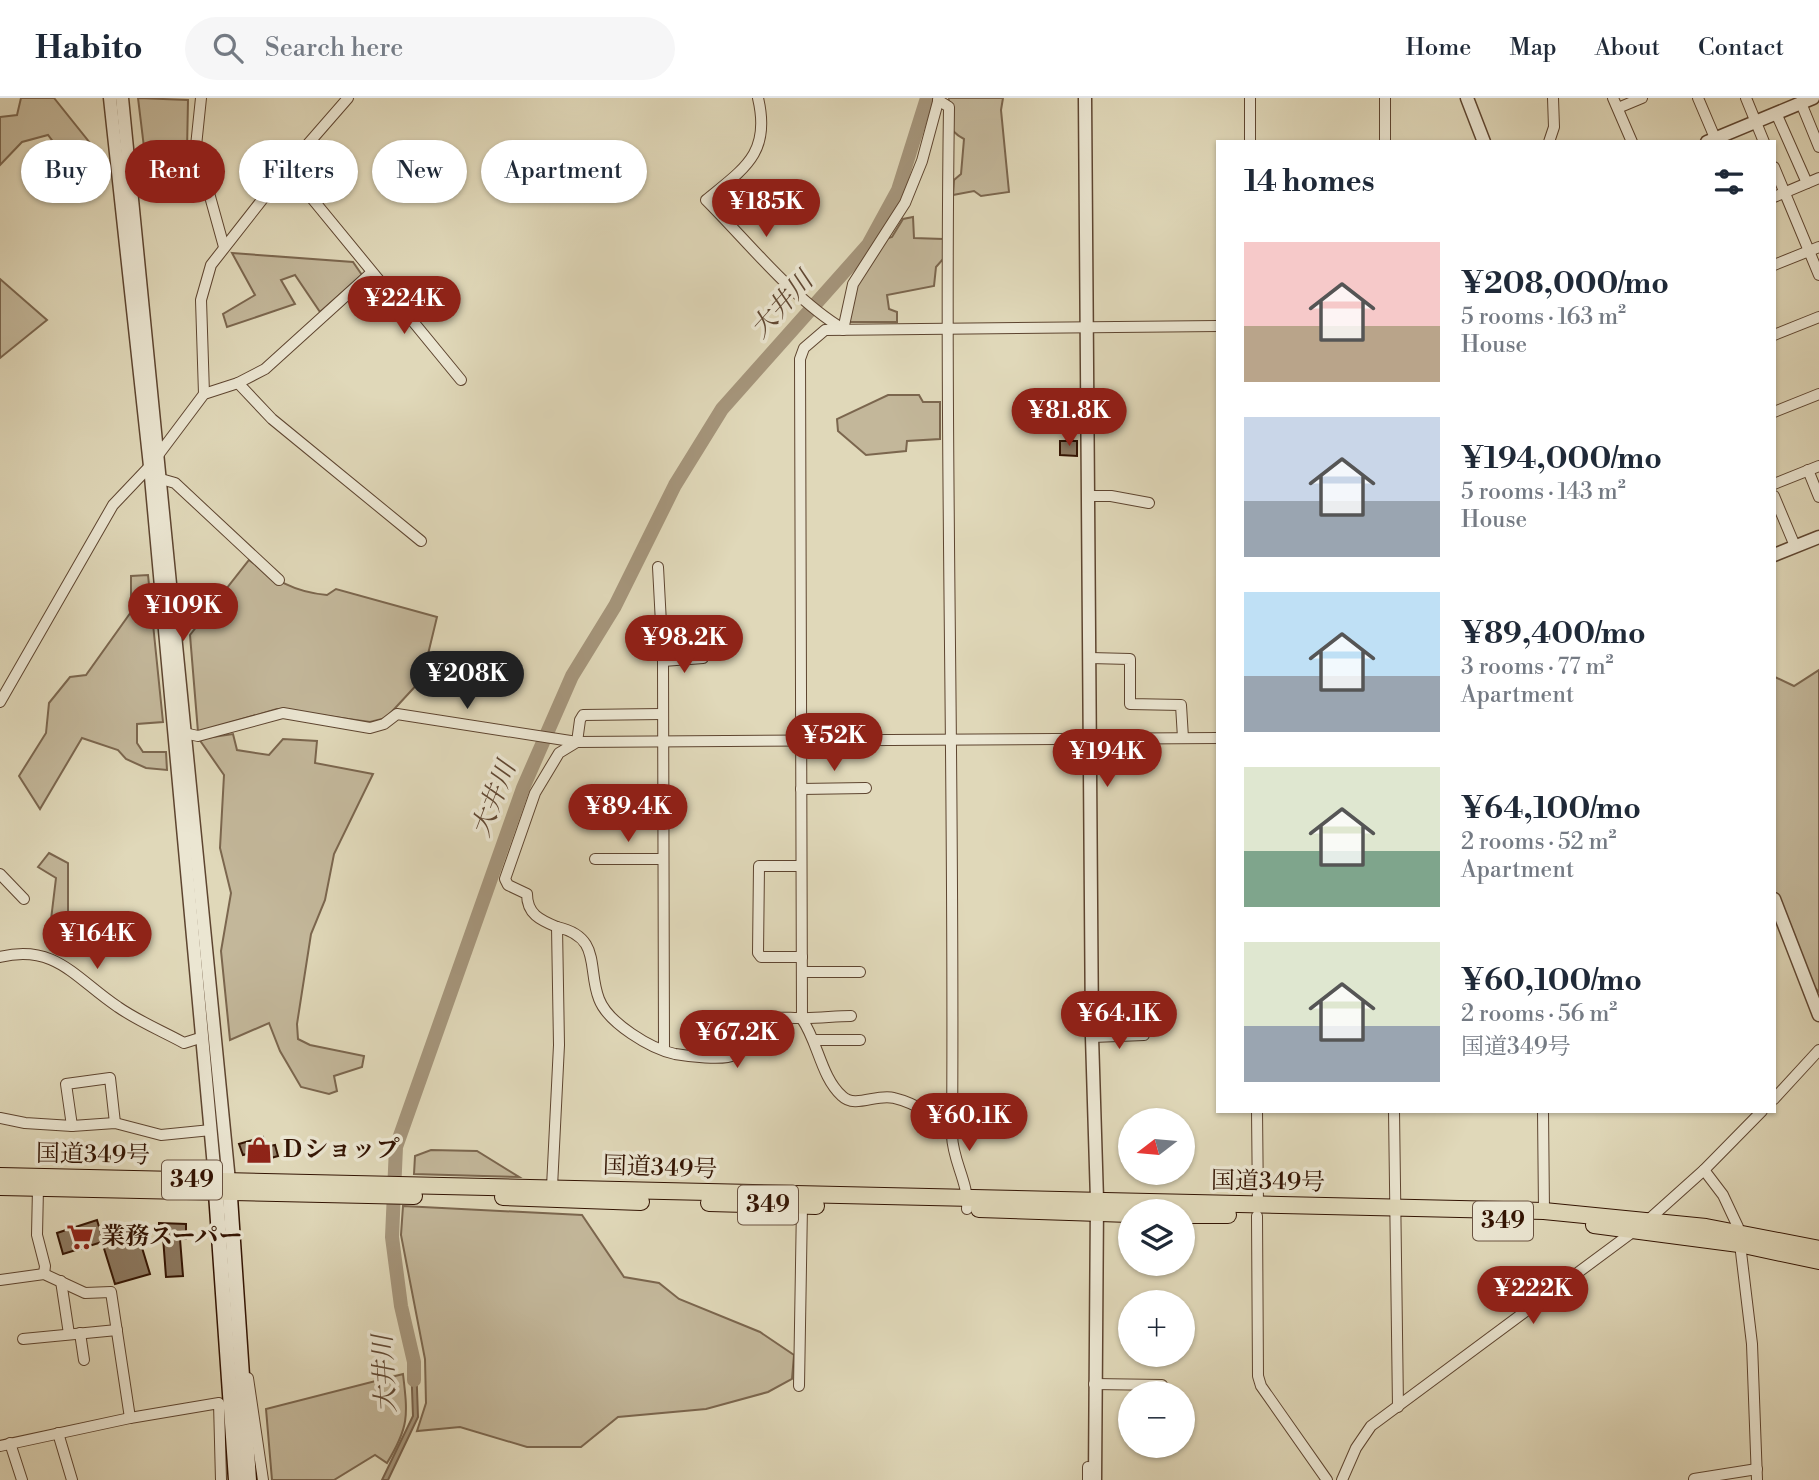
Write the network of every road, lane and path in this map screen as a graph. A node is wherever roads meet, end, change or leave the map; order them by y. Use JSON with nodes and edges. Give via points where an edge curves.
{"nodes":[{"id":1,"x":110,"y":98,"type":"edge"},
{"id":2,"x":122,"y":98,"type":"edge"},
{"id":3,"x":201,"y":98,"type":"edge"},
{"id":4,"x":348,"y":98,"type":"edge"},
{"id":5,"x":758,"y":98,"type":"edge"},
{"id":6,"x":1085,"y":98,"type":"edge"},
{"id":7,"x":1250,"y":98,"type":"edge"},
{"id":8,"x":1385,"y":98,"type":"edge"},
{"id":9,"x":1467,"y":98,"type":"edge"},
{"id":10,"x":1553,"y":98,"type":"edge"},
{"id":11,"x":1642,"y":98,"type":"edge"},
{"id":12,"x":1698,"y":98,"type":"edge"},
{"id":13,"x":1746,"y":98,"type":"edge"},
{"id":14,"x":939,"y":99,"type":"edge"},
{"id":15,"x":1807,"y":100,"type":"edge"},
{"id":16,"x":1616,"y":103,"type":"edge"},
{"id":17,"x":1776,"y":113,"type":"junction"},
{"id":18,"x":1756,"y":122,"type":"junction"},
{"id":19,"x":311,"y":140,"type":"edge"},
{"id":20,"x":1250,"y":140,"type":"edge"},
{"id":21,"x":1385,"y":140,"type":"edge"},
{"id":22,"x":1483,"y":140,"type":"edge"},
{"id":23,"x":1550,"y":140,"type":"edge"},
{"id":24,"x":1631,"y":140,"type":"edge"},
{"id":25,"x":1711,"y":140,"type":"edge"},
{"id":26,"x":1763,"y":140,"type":"edge"},
{"id":27,"x":1819,"y":146,"type":"edge"},
{"id":28,"x":1776,"y":172,"type":"edge"},
{"id":29,"x":1819,"y":178,"type":"edge"},
{"id":30,"x":1807,"y":183,"type":"junction"},
{"id":31,"x":1785,"y":192,"type":"junction"},
{"id":32,"x":1776,"y":196,"type":"edge"},
{"id":33,"x":259,"y":203,"type":"edge"},
{"id":34,"x":315,"y":203,"type":"edge"},
{"id":35,"x":224,"y":247,"type":"junction"},
{"id":36,"x":1814,"y":249,"type":"edge"},
{"id":37,"x":1776,"y":264,"type":"edge"},
{"id":38,"x":371,"y":273,"type":"junction"},
{"id":39,"x":1819,"y":275,"type":"edge"},
{"id":40,"x":1819,"y":317,"type":"edge"},
{"id":41,"x":1087,"y":327,"type":"junction"},
{"id":42,"x":1216,"y":327,"type":"edge"},
{"id":43,"x":947,"y":329,"type":"junction"},
{"id":44,"x":843,"y":330,"type":"junction"},
{"id":45,"x":1776,"y":334,"type":"edge"},
{"id":46,"x":461,"y":380,"type":"dead end"},
{"id":47,"x":238,"y":383,"type":"junction"},
{"id":48,"x":204,"y":394,"type":"junction"},
{"id":49,"x":1819,"y":394,"type":"edge"},
{"id":50,"x":1776,"y":411,"type":"edge"},
{"id":51,"x":159,"y":454,"type":"junction"},
{"id":52,"x":150,"y":466,"type":"junction"},
{"id":53,"x":1819,"y":466,"type":"edge"},
{"id":54,"x":1808,"y":470,"type":"junction"},
{"id":55,"x":161,"y":479,"type":"junction"},
{"id":56,"x":1776,"y":484,"type":"edge"},
{"id":57,"x":1089,"y":496,"type":"junction"},
{"id":58,"x":1819,"y":497,"type":"edge"},
{"id":59,"x":1776,"y":501,"type":"edge"},
{"id":60,"x":1149,"y":503,"type":"dead end"},
{"id":61,"x":1819,"y":537,"type":"edge"},
{"id":62,"x":421,"y":541,"type":"dead end"},
{"id":63,"x":1795,"y":546,"type":"junction"},
{"id":64,"x":1776,"y":554,"type":"edge"},
{"id":65,"x":658,"y":567,"type":"dead end"},
{"id":66,"x":279,"y":580,"type":"dead end"},
{"id":67,"x":703,"y":658,"type":"dead end"},
{"id":68,"x":1090,"y":658,"type":"junction"},
{"id":69,"x":663,"y":661,"type":"junction"},
{"id":70,"x":0,"y":702,"type":"edge"},
{"id":71,"x":662,"y":713,"type":"junction"},
{"id":72,"x":180,"y":732,"type":"junction"},
{"id":73,"x":1183,"y":738,"type":"junction"},
{"id":74,"x":1216,"y":738,"type":"edge"},
{"id":75,"x":1090,"y":739,"type":"junction"},
{"id":76,"x":951,"y":741,"type":"junction"},
{"id":77,"x":578,"y":742,"type":"junction"},
{"id":78,"x":662,"y":742,"type":"junction"},
{"id":79,"x":801,"y":742,"type":"junction"},
{"id":80,"x":866,"y":788,"type":"dead end"},
{"id":81,"x":801,"y":789,"type":"junction"},
{"id":82,"x":595,"y":859,"type":"dead end"},
{"id":83,"x":662,"y":859,"type":"junction"},
{"id":84,"x":801,"y":866,"type":"junction"},
{"id":85,"x":0,"y":874,"type":"edge"},
{"id":86,"x":24,"y":899,"type":"dead end"},
{"id":87,"x":1776,"y":904,"type":"edge"},
{"id":88,"x":557,"y":928,"type":"junction"},
{"id":89,"x":0,"y":957,"type":"edge"},
{"id":90,"x":802,"y":957,"type":"junction"},
{"id":91,"x":802,"y":972,"type":"junction"},
{"id":92,"x":860,"y":972,"type":"dead end"},
{"id":93,"x":1819,"y":1015,"type":"edge"},
{"id":94,"x":851,"y":1016,"type":"dead end"},
{"id":95,"x":802,"y":1019,"type":"junction"},
{"id":96,"x":1144,"y":1035,"type":"dead end"},
{"id":97,"x":203,"y":1037,"type":"junction"},
{"id":98,"x":1092,"y":1037,"type":"junction"},
{"id":99,"x":860,"y":1040,"type":"dead end"},
{"id":100,"x":814,"y":1041,"type":"junction"},
{"id":101,"x":664,"y":1050,"type":"junction"},
{"id":102,"x":1819,"y":1050,"type":"edge"},
{"id":103,"x":1776,"y":1097,"type":"edge"},
{"id":104,"x":1257,"y":1113,"type":"edge"},
{"id":105,"x":1394,"y":1113,"type":"edge"},
{"id":106,"x":1543,"y":1113,"type":"edge"},
{"id":107,"x":1760,"y":1113,"type":"edge"},
{"id":108,"x":0,"y":1118,"type":"edge"},
{"id":109,"x":115,"y":1123,"type":"junction"},
{"id":110,"x":72,"y":1126,"type":"junction"},
{"id":111,"x":211,"y":1129,"type":"junction"},
{"id":112,"x":952,"y":1136,"type":"junction"},
{"id":113,"x":1704,"y":1171,"type":"junction"},
{"id":114,"x":0,"y":1176,"type":"edge"},
{"id":115,"x":0,"y":1187,"type":"edge"},
{"id":116,"x":223,"y":1187,"type":"junction"},
{"id":117,"x":552,"y":1187,"type":"junction"},
{"id":118,"x":38,"y":1188,"type":"junction"},
{"id":119,"x":406,"y":1191,"type":"junction"},
{"id":120,"x":967,"y":1203,"type":"junction"},
{"id":121,"x":802,"y":1205,"type":"junction"},
{"id":122,"x":1097,"y":1207,"type":"junction"},
{"id":123,"x":1118,"y":1211,"type":"edge"},
{"id":124,"x":1258,"y":1211,"type":"junction"},
{"id":125,"x":1544,"y":1211,"type":"junction"},
{"id":126,"x":1396,"y":1213,"type":"junction"},
{"id":127,"x":1195,"y":1214,"type":"edge"},
{"id":128,"x":1650,"y":1219,"type":"junction"},
{"id":129,"x":1636,"y":1230,"type":"junction"},
{"id":130,"x":1739,"y":1238,"type":"junction"},
{"id":131,"x":1819,"y":1249,"type":"edge"},
{"id":132,"x":1819,"y":1261,"type":"edge"},
{"id":133,"x":44,"y":1274,"type":"junction"},
{"id":134,"x":0,"y":1280,"type":"edge"},
{"id":135,"x":61,"y":1281,"type":"junction"},
{"id":136,"x":117,"y":1330,"type":"junction"},
{"id":137,"x":80,"y":1333,"type":"junction"},
{"id":138,"x":69,"y":1334,"type":"junction"},
{"id":139,"x":23,"y":1339,"type":"dead end"},
{"id":140,"x":240,"y":1347,"type":"junction"},
{"id":141,"x":84,"y":1360,"type":"dead end"},
{"id":142,"x":1094,"y":1384,"type":"junction"},
{"id":143,"x":1118,"y":1384,"type":"edge"},
{"id":144,"x":799,"y":1386,"type":"dead end"},
{"id":145,"x":230,"y":1387,"type":"junction"},
{"id":146,"x":219,"y":1403,"type":"junction"},
{"id":147,"x":1398,"y":1407,"type":"junction"},
{"id":148,"x":130,"y":1418,"type":"junction"},
{"id":149,"x":58,"y":1433,"type":"junction"},
{"id":150,"x":5,"y":1445,"type":"edge"},
{"id":151,"x":1093,"y":1475,"type":"edge"},
{"id":152,"x":1757,"y":1475,"type":"edge"},
{"id":153,"x":1695,"y":1479,"type":"edge"},
{"id":154,"x":22,"y":1480,"type":"edge"},
{"id":155,"x":72,"y":1480,"type":"edge"},
{"id":156,"x":221,"y":1480,"type":"edge"},
{"id":157,"x":236,"y":1480,"type":"edge"},
{"id":158,"x":249,"y":1480,"type":"edge"},
{"id":159,"x":263,"y":1480,"type":"edge"},
{"id":160,"x":1327,"y":1480,"type":"edge"},
{"id":161,"x":1342,"y":1480,"type":"edge"}],
"edges":[{"from":1,"to":52,"type":"street"},
{"from":2,"to":51,"type":"street"},
{"from":3,"to":35,"type":"street","via":[[196,146]]},
{"from":4,"to":19,"type":"street"},
{"from":5,"to":44,"type":"street","via":[[762,139],[738,174],[706,200],[823,318]]},
{"from":6,"to":41,"type":"street"},
{"from":7,"to":20,"type":"street"},
{"from":8,"to":21,"type":"street"},
{"from":9,"to":22,"type":"street"},
{"from":10,"to":23,"type":"street","via":[[1555,127]]},
{"from":11,"to":16,"type":"street"},
{"from":12,"to":25,"type":"street"},
{"from":13,"to":18,"type":"street"},
{"from":14,"to":43,"type":"street","via":[[949,107]]},
{"from":14,"to":44,"type":"street","via":[[905,203],[853,284]]},
{"from":15,"to":17,"type":"street"},
{"from":15,"to":27,"type":"street"},
{"from":16,"to":24,"type":"street"},
{"from":17,"to":18,"type":"street"},
{"from":17,"to":30,"type":"street"},
{"from":18,"to":25,"type":"street"},
{"from":18,"to":26,"type":"street"},
{"from":28,"to":31,"type":"street"},
{"from":29,"to":30,"type":"street"},
{"from":30,"to":31,"type":"street"},
{"from":31,"to":32,"type":"street"},
{"from":31,"to":36,"type":"street"},
{"from":33,"to":35,"type":"street"},
{"from":34,"to":38,"type":"street"},
{"from":35,"to":48,"type":"street","via":[[211,265],[201,300]]},
{"from":36,"to":37,"type":"street"},
{"from":36,"to":39,"type":"street"},
{"from":38,"to":46,"type":"street"},
{"from":38,"to":47,"type":"street","via":[[265,369]]},
{"from":40,"to":45,"type":"street"},
{"from":41,"to":42,"type":"street"},
{"from":41,"to":43,"type":"street"},
{"from":41,"to":57,"type":"street"},
{"from":43,"to":44,"type":"street"},
{"from":43,"to":76,"type":"street"},
{"from":44,"to":79,"type":"street","via":[[825,330],[815,336],[800,359]]},
{"from":47,"to":48,"type":"street"},
{"from":47,"to":62,"type":"street","via":[[272,419]]},
{"from":48,"to":51,"type":"street"},
{"from":49,"to":50,"type":"street"},
{"from":51,"to":52,"type":"street"},
{"from":51,"to":55,"type":"street"},
{"from":52,"to":70,"type":"street","via":[[95,532]]},
{"from":52,"to":72,"type":"street"},
{"from":53,"to":54,"type":"street"},
{"from":54,"to":56,"type":"street"},
{"from":54,"to":58,"type":"street"},
{"from":55,"to":66,"type":"street","via":[[175,483]]},
{"from":55,"to":72,"type":"street"},
{"from":57,"to":60,"type":"street"},
{"from":57,"to":68,"type":"street"},
{"from":59,"to":63,"type":"street"},
{"from":61,"to":63,"type":"street"},
{"from":63,"to":64,"type":"street"},
{"from":65,"to":69,"type":"street"},
{"from":67,"to":69,"type":"street"},
{"from":68,"to":73,"type":"street","via":[[1130,659],[1130,704],[1181,705]]},
{"from":68,"to":75,"type":"street"},
{"from":69,"to":71,"type":"street"},
{"from":71,"to":77,"type":"street","via":[[583,715]]},
{"from":71,"to":78,"type":"street"},
{"from":72,"to":77,"type":"street","via":[[198,736],[283,713],[370,728],[397,714]]},
{"from":72,"to":97,"type":"street"},
{"from":72,"to":116,"type":"street"},
{"from":73,"to":74,"type":"street"},
{"from":73,"to":75,"type":"street"},
{"from":75,"to":76,"type":"street"},
{"from":75,"to":98,"type":"street"},
{"from":76,"to":79,"type":"street"},
{"from":76,"to":112,"type":"street"},
{"from":77,"to":78,"type":"street"},
{"from":77,"to":88,"type":"street","via":[[559,753],[535,793],[505,879],[527,894],[532,914]]},
{"from":78,"to":79,"type":"street"},
{"from":78,"to":83,"type":"street"},
{"from":79,"to":81,"type":"street"},
{"from":80,"to":81,"type":"street"},
{"from":81,"to":84,"type":"street"},
{"from":82,"to":83,"type":"street"},
{"from":83,"to":101,"type":"street"},
{"from":84,"to":90,"type":"street"},
{"from":84,"to":90,"type":"street","via":[[759,866],[757,925],[761,957]]},
{"from":85,"to":86,"type":"street"},
{"from":87,"to":93,"type":"street"},
{"from":88,"to":101,"type":"street","via":[[567,929],[588,947],[598,999],[611,1019]]},
{"from":88,"to":117,"type":"street","via":[[559,1045]]},
{"from":89,"to":97,"type":"street","via":[[40,954],[68,967],[118,1007],[184,1043]]},
{"from":90,"to":91,"type":"street"},
{"from":91,"to":92,"type":"street"},
{"from":91,"to":95,"type":"street"},
{"from":94,"to":95,"type":"street"},
{"from":95,"to":100,"type":"street"},
{"from":95,"to":101,"type":"street","via":[[779,1017],[763,1022],[734,1055],[718,1058]]},
{"from":96,"to":98,"type":"street"},
{"from":97,"to":111,"type":"street"},
{"from":98,"to":122,"type":"street"},
{"from":99,"to":100,"type":"street"},
{"from":100,"to":112,"type":"street","via":[[842,1097],[853,1102],[892,1097],[920,1106]]},
{"from":102,"to":103,"type":"street"},
{"from":104,"to":124,"type":"street"},
{"from":105,"to":126,"type":"street"},
{"from":106,"to":125,"type":"street"},
{"from":107,"to":113,"type":"street"},
{"from":108,"to":110,"type":"street"},
{"from":109,"to":110,"type":"street"},
{"from":109,"to":110,"type":"street","via":[[110,1078],[66,1084]]},
{"from":109,"to":111,"type":"street","via":[[162,1135]]},
{"from":111,"to":116,"type":"street"},
{"from":112,"to":120,"type":"street","via":[[953,1153],[968,1191]]},
{"from":113,"to":128,"type":"street"},
{"from":113,"to":130,"type":"street","via":[[1723,1195]]},
{"from":114,"to":116,"type":"highway","name":"国道349号","number":"349"},
{"from":115,"to":118,"type":"highway","name":"国道349号","number":"349"},
{"from":116,"to":118,"type":"highway","name":"国道349号","number":"349"},
{"from":116,"to":119,"type":"highway","name":"国道349号","number":"349"},
{"from":116,"to":140,"type":"main road"},
{"from":116,"to":145,"type":"main road"},
{"from":117,"to":119,"type":"highway","name":"国道349号","number":"349"},
{"from":117,"to":120,"type":"highway","name":"国道349号","number":"349"},
{"from":118,"to":133,"type":"street","via":[[37,1235]]},
{"from":119,"to":121,"type":"highway","name":"国道349号","number":"349"},
{"from":120,"to":121,"type":"highway","name":"国道349号","number":"349"},
{"from":120,"to":122,"type":"highway","name":"国道349号","number":"349"},
{"from":121,"to":144,"type":"street"},
{"from":122,"to":123,"type":"highway","name":"国道349号","number":"349"},
{"from":122,"to":124,"type":"highway","name":"国道349号","number":"349"},
{"from":122,"to":142,"type":"street"},
{"from":124,"to":126,"type":"highway","name":"国道349号","number":"349"},
{"from":124,"to":127,"type":"highway","name":"国道349号","number":"349"},
{"from":124,"to":160,"type":"street","via":[[1258,1376]]},
{"from":125,"to":126,"type":"highway","name":"国道349号","number":"349"},
{"from":125,"to":128,"type":"highway","name":"国道349号","number":"349"},
{"from":126,"to":129,"type":"highway","name":"国道349号","number":"349"},
{"from":126,"to":147,"type":"street"},
{"from":128,"to":129,"type":"street"},
{"from":128,"to":130,"type":"highway","name":"国道349号","number":"349"},
{"from":129,"to":130,"type":"highway","name":"国道349号","number":"349"},
{"from":129,"to":147,"type":"street"},
{"from":130,"to":131,"type":"highway","name":"国道349号","number":"349"},
{"from":130,"to":132,"type":"highway","name":"国道349号","number":"349"},
{"from":130,"to":152,"type":"street","via":[[1752,1344]]},
{"from":133,"to":134,"type":"street"},
{"from":133,"to":135,"type":"street"},
{"from":135,"to":136,"type":"street","via":[[85,1293],[111,1292]]},
{"from":135,"to":138,"type":"street"},
{"from":136,"to":137,"type":"street"},
{"from":136,"to":148,"type":"street"},
{"from":137,"to":138,"type":"street"},
{"from":137,"to":141,"type":"street"},
{"from":138,"to":139,"type":"street"},
{"from":140,"to":158,"type":"main road"},
{"from":140,"to":159,"type":"street"},
{"from":142,"to":143,"type":"street"},
{"from":142,"to":151,"type":"street"},
{"from":145,"to":146,"type":"street"},
{"from":145,"to":157,"type":"main road"},
{"from":146,"to":148,"type":"street"},
{"from":146,"to":156,"type":"street"},
{"from":147,"to":161,"type":"street","via":[[1371,1426]]},
{"from":148,"to":149,"type":"street"},
{"from":149,"to":150,"type":"street"},
{"from":149,"to":155,"type":"street"},
{"from":150,"to":154,"type":"street"},
{"from":152,"to":153,"type":"street"}]}
